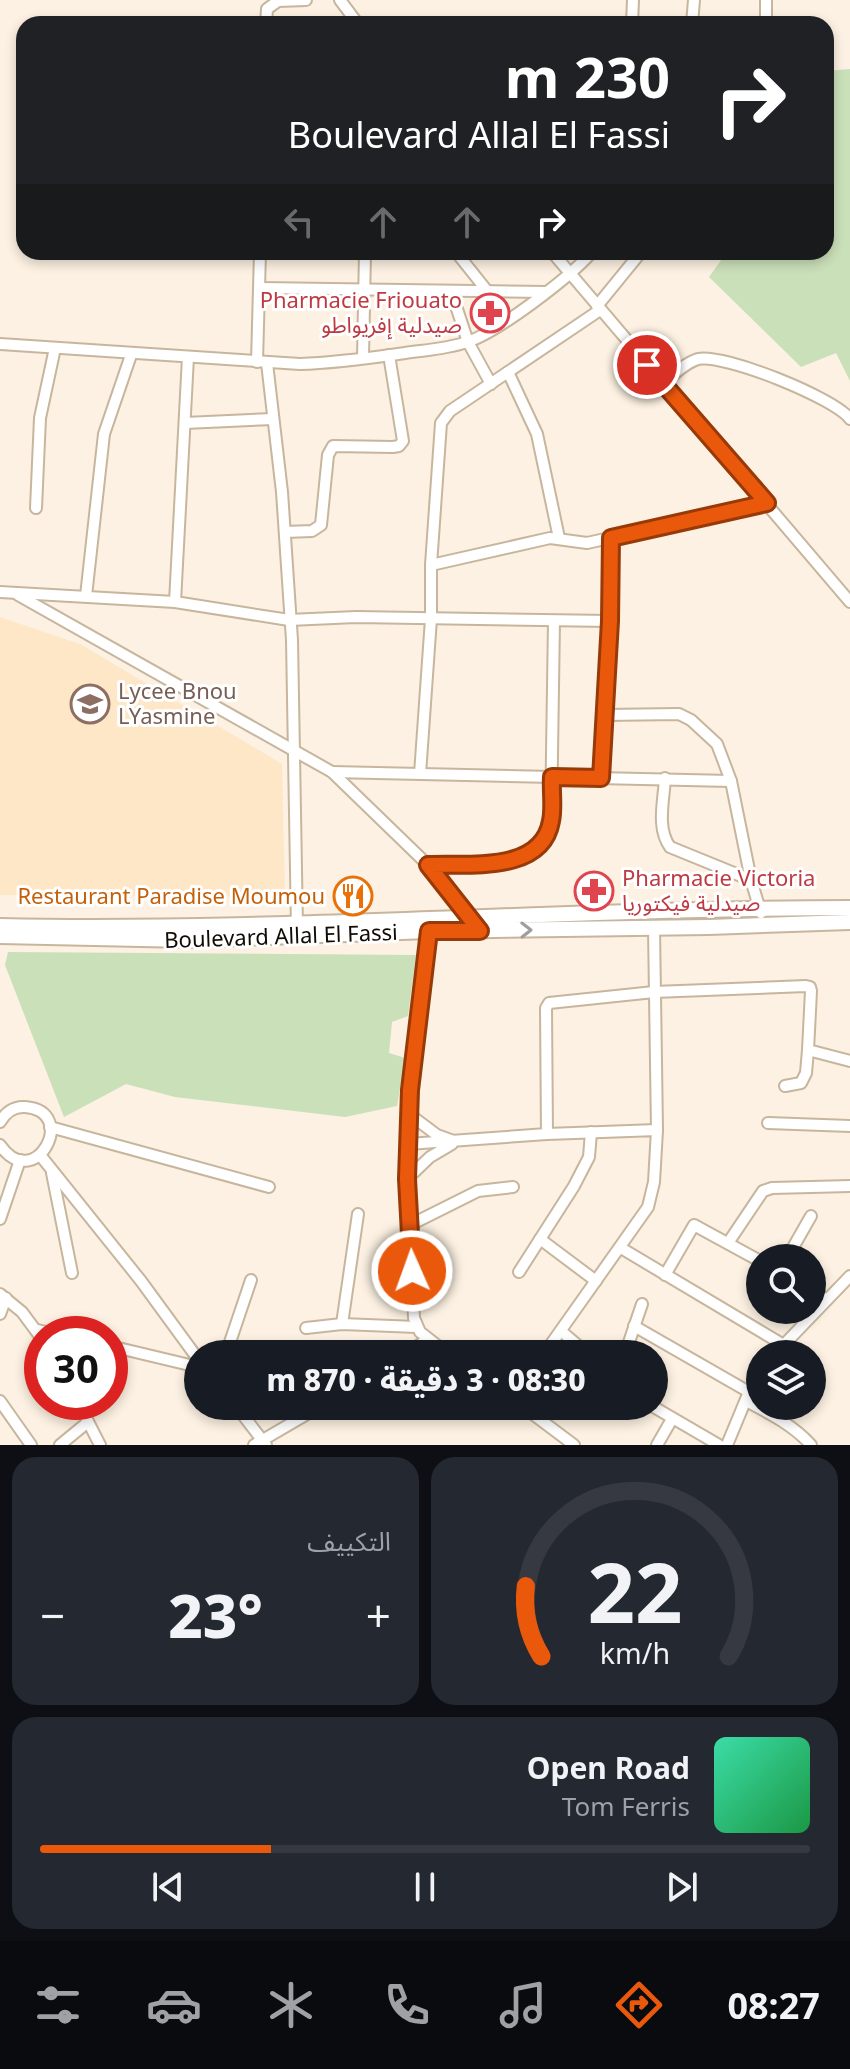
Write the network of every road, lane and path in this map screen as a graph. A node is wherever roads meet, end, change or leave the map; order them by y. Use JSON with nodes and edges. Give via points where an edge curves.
{"nodes":[{"id":1,"x":306,"y":0,"type":"edge"},
{"id":2,"x":267,"y":16,"type":"edge"},
{"id":3,"x":260,"y":260,"type":"edge"},
{"id":4,"x":365,"y":260,"type":"edge"},
{"id":5,"x":465,"y":260,"type":"edge"},
{"id":6,"x":559,"y":260,"type":"edge"},
{"id":7,"x":584,"y":260,"type":"edge"},
{"id":8,"x":635,"y":260,"type":"edge"},
{"id":9,"x":570,"y":274,"type":"junction"},
{"id":10,"x":260,"y":288,"type":"junction"},
{"id":11,"x":363,"y":290,"type":"junction"},
{"id":12,"x":451,"y":291,"type":"junction"},
{"id":13,"x":488,"y":292,"type":"junction"},
{"id":14,"x":545,"y":292,"type":"junction"},
{"id":15,"x":599,"y":308,"type":"junction"},
{"id":16,"x":468,"y":342,"type":"junction"},
{"id":17,"x":0,"y":344,"type":"edge"},
{"id":18,"x":55,"y":348,"type":"junction"},
{"id":19,"x":131,"y":355,"type":"junction"},
{"id":20,"x":389,"y":355,"type":"junction"},
{"id":21,"x":188,"y":357,"type":"junction"},
{"id":22,"x":363,"y":358,"type":"junction"},
{"id":23,"x":262,"y":362,"type":"junction"},
{"id":24,"x":508,"y":372,"type":"junction"},
{"id":25,"x":491,"y":384,"type":"junction"},
{"id":26,"x":663,"y":384,"type":"junction"},
{"id":27,"x":273,"y":419,"type":"junction"},
{"id":28,"x":850,"y":419,"type":"edge"},
{"id":29,"x":185,"y":423,"type":"junction"},
{"id":30,"x":767,"y":503,"type":"junction"},
{"id":31,"x":36,"y":508,"type":"dead end"},
{"id":32,"x":285,"y":532,"type":"junction"},
{"id":33,"x":559,"y":538,"type":"junction"},
{"id":34,"x":611,"y":538,"type":"junction"},
{"id":35,"x":431,"y":565,"type":"junction"},
{"id":36,"x":0,"y":592,"type":"edge"},
{"id":37,"x":14,"y":593,"type":"junction"},
{"id":38,"x":86,"y":596,"type":"junction"},
{"id":39,"x":850,"y":601,"type":"edge"},
{"id":40,"x":175,"y":602,"type":"junction"},
{"id":41,"x":431,"y":619,"type":"junction"},
{"id":42,"x":289,"y":620,"type":"junction"},
{"id":43,"x":554,"y":621,"type":"junction"},
{"id":44,"x":610,"y":621,"type":"junction"},
{"id":45,"x":605,"y":715,"type":"junction"},
{"id":46,"x":295,"y":751,"type":"junction"},
{"id":47,"x":332,"y":772,"type":"junction"},
{"id":48,"x":420,"y":774,"type":"junction"},
{"id":49,"x":552,"y":777,"type":"junction"},
{"id":50,"x":601,"y":778,"type":"junction"},
{"id":51,"x":665,"y":778,"type":"junction"},
{"id":52,"x":731,"y":781,"type":"junction"},
{"id":53,"x":428,"y":865,"type":"junction"},
{"id":54,"x":751,"y":880,"type":"junction"},
{"id":55,"x":760,"y":908,"type":"junction"},
{"id":56,"x":850,"y":908,"type":"edge"},
{"id":57,"x":469,"y":916,"type":"junction"},
{"id":58,"x":850,"y":922,"type":"edge"},
{"id":59,"x":763,"y":924,"type":"junction"},
{"id":60,"x":0,"y":926,"type":"edge"},
{"id":61,"x":654,"y":928,"type":"junction"},
{"id":62,"x":429,"y":931,"type":"junction"},
{"id":63,"x":480,"y":931,"type":"junction"},
{"id":64,"x":297,"y":932,"type":"junction"},
{"id":65,"x":0,"y":936,"type":"edge"},
{"id":66,"x":654,"y":992,"type":"junction"},
{"id":67,"x":808,"y":1050,"type":"junction"},
{"id":68,"x":850,"y":1061,"type":"edge"},
{"id":69,"x":785,"y":1086,"type":"dead end"},
{"id":70,"x":409,"y":1114,"type":"junction"},
{"id":71,"x":1,"y":1118,"type":"edge"},
{"id":72,"x":768,"y":1123,"type":"dead end"},
{"id":73,"x":850,"y":1126,"type":"edge"},
{"id":74,"x":50,"y":1127,"type":"junction"},
{"id":75,"x":657,"y":1130,"type":"junction"},
{"id":76,"x":591,"y":1132,"type":"junction"},
{"id":77,"x":547,"y":1134,"type":"junction"},
{"id":78,"x":457,"y":1141,"type":"junction"},
{"id":79,"x":408,"y":1144,"type":"junction"},
{"id":80,"x":0,"y":1145,"type":"edge"},
{"id":81,"x":40,"y":1155,"type":"junction"},
{"id":82,"x":20,"y":1160,"type":"junction"},
{"id":83,"x":52,"y":1171,"type":"junction"},
{"id":84,"x":407,"y":1179,"type":"junction"},
{"id":85,"x":850,"y":1186,"type":"edge"},
{"id":86,"x":269,"y":1187,"type":"dead end"},
{"id":87,"x":513,"y":1187,"type":"dead end"},
{"id":88,"x":358,"y":1214,"type":"dead end"},
{"id":89,"x":811,"y":1216,"type":"dead end"},
{"id":90,"x":0,"y":1219,"type":"edge"},
{"id":91,"x":410,"y":1225,"type":"junction"},
{"id":92,"x":540,"y":1239,"type":"junction"},
{"id":93,"x":728,"y":1243,"type":"junction"},
{"id":94,"x":795,"y":1244,"type":"edge"},
{"id":95,"x":621,"y":1248,"type":"junction"},
{"id":96,"x":746,"y":1253,"type":"edge"},
{"id":97,"x":519,"y":1272,"type":"dead end"},
{"id":98,"x":72,"y":1273,"type":"dead end"},
{"id":99,"x":665,"y":1275,"type":"junction"},
{"id":100,"x":850,"y":1276,"type":"edge"},
{"id":101,"x":251,"y":1280,"type":"dead end"},
{"id":102,"x":596,"y":1281,"type":"junction"},
{"id":103,"x":3,"y":1296,"type":"edge"},
{"id":104,"x":826,"y":1299,"type":"edge"},
{"id":105,"x":642,"y":1304,"type":"dead end"},
{"id":106,"x":0,"y":1314,"type":"edge"},
{"id":107,"x":24,"y":1318,"type":"edge"},
{"id":108,"x":342,"y":1324,"type":"junction"},
{"id":109,"x":802,"y":1324,"type":"edge"},
{"id":110,"x":634,"y":1326,"type":"junction"},
{"id":111,"x":417,"y":1327,"type":"junction"},
{"id":112,"x":306,"y":1328,"type":"dead end"},
{"id":113,"x":561,"y":1331,"type":"junction"},
{"id":114,"x":184,"y":1340,"type":"edge"},
{"id":115,"x":231,"y":1340,"type":"edge"},
{"id":116,"x":427,"y":1340,"type":"edge"},
{"id":117,"x":554,"y":1340,"type":"edge"},
{"id":118,"x":572,"y":1340,"type":"edge"},
{"id":119,"x":630,"y":1340,"type":"edge"},
{"id":120,"x":775,"y":1340,"type":"edge"},
{"id":121,"x":786,"y":1340,"type":"edge"},
{"id":122,"x":128,"y":1350,"type":"edge"},
{"id":123,"x":184,"y":1364,"type":"edge"},
{"id":124,"x":746,"y":1396,"type":"edge"},
{"id":125,"x":746,"y":1399,"type":"edge"},
{"id":126,"x":0,"y":1401,"type":"edge"},
{"id":127,"x":668,"y":1416,"type":"edge"},
{"id":128,"x":672,"y":1419,"type":"junction"},
{"id":129,"x":245,"y":1420,"type":"edge"},
{"id":130,"x":299,"y":1420,"type":"edge"},
{"id":131,"x":541,"y":1420,"type":"edge"},
{"id":132,"x":780,"y":1420,"type":"edge"},
{"id":133,"x":88,"y":1422,"type":"joint"},
{"id":134,"x":261,"y":1444,"type":"edge"},
{"id":135,"x":31,"y":1445,"type":"edge"},
{"id":136,"x":60,"y":1445,"type":"edge"},
{"id":137,"x":100,"y":1445,"type":"edge"},
{"id":138,"x":574,"y":1445,"type":"edge"},
{"id":139,"x":657,"y":1445,"type":"edge"},
{"id":140,"x":719,"y":1445,"type":"edge"},
{"id":141,"x":727,"y":1445,"type":"edge"},
{"id":142,"x":811,"y":1445,"type":"edge"}],
"edges":[{"from":1,"to":2,"type":"street","via":[[273,3]]},
{"from":3,"to":10,"type":"street"},
{"from":4,"to":11,"type":"street"},
{"from":5,"to":13,"type":"street"},
{"from":6,"to":9,"type":"street"},
{"from":7,"to":9,"type":"street"},
{"from":8,"to":15,"type":"street"},
{"from":9,"to":14,"type":"street"},
{"from":9,"to":15,"type":"street"},
{"from":10,"to":11,"type":"street"},
{"from":10,"to":23,"type":"street"},
{"from":11,"to":12,"type":"street"},
{"from":11,"to":22,"type":"street"},
{"from":12,"to":13,"type":"street"},
{"from":12,"to":16,"type":"street"},
{"from":13,"to":14,"type":"street"},
{"from":14,"to":16,"type":"street"},
{"from":15,"to":24,"type":"street"},
{"from":15,"to":26,"type":"street"},
{"from":16,"to":20,"type":"street"},
{"from":16,"to":25,"type":"street"},
{"from":17,"to":18,"type":"street"},
{"from":18,"to":19,"type":"street"},
{"from":18,"to":31,"type":"street","via":[[40,418]]},
{"from":19,"to":21,"type":"street"},
{"from":19,"to":38,"type":"street","via":[[104,434]]},
{"from":20,"to":22,"type":"street"},
{"from":20,"to":32,"type":"street","via":[[403,441],[395,447],[333,446],[321,525],[312,531]]},
{"from":21,"to":23,"type":"street"},
{"from":21,"to":29,"type":"street"},
{"from":22,"to":23,"type":"street","via":[[319,364]]},
{"from":23,"to":27,"type":"street"},
{"from":24,"to":25,"type":"street"},
{"from":24,"to":33,"type":"street","via":[[537,434]]},
{"from":25,"to":35,"type":"street","via":[[441,423]]},
{"from":26,"to":28,"type":"street","via":[[697,359],[718,359],[821,397]]},
{"from":26,"to":30,"type":"street"},
{"from":27,"to":29,"type":"street"},
{"from":27,"to":32,"type":"street"},
{"from":29,"to":40,"type":"street"},
{"from":30,"to":34,"type":"street"},
{"from":30,"to":39,"type":"street"},
{"from":32,"to":42,"type":"street"},
{"from":33,"to":34,"type":"street","via":[[581,544]]},
{"from":33,"to":35,"type":"street"},
{"from":34,"to":44,"type":"street"},
{"from":35,"to":41,"type":"street"},
{"from":36,"to":37,"type":"street"},
{"from":37,"to":38,"type":"street"},
{"from":37,"to":46,"type":"street"},
{"from":38,"to":40,"type":"street"},
{"from":40,"to":42,"type":"street"},
{"from":41,"to":42,"type":"street"},
{"from":41,"to":43,"type":"street"},
{"from":41,"to":48,"type":"street"},
{"from":42,"to":46,"type":"street"},
{"from":43,"to":44,"type":"street"},
{"from":43,"to":49,"type":"street"},
{"from":44,"to":45,"type":"street"},
{"from":45,"to":50,"type":"street"},
{"from":45,"to":52,"type":"street","via":[[685,716],[717,744]]},
{"from":46,"to":47,"type":"street"},
{"from":46,"to":64,"type":"street"},
{"from":47,"to":48,"type":"street"},
{"from":47,"to":53,"type":"street"},
{"from":48,"to":49,"type":"street"},
{"from":49,"to":50,"type":"street"},
{"from":49,"to":53,"type":"street","via":[[551,820],[527,856],[517,861]]},
{"from":50,"to":51,"type":"street"},
{"from":51,"to":52,"type":"street"},
{"from":51,"to":54,"type":"street","via":[[662,828],[670,847]]},
{"from":52,"to":54,"type":"street"},
{"from":53,"to":57,"type":"street"},
{"from":54,"to":55,"type":"street"},
{"from":55,"to":56,"type":"main road","name":"Boulevard Allal El Fassi"},
{"from":55,"to":57,"type":"main road","name":"Boulevard Allal El Fassi"},
{"from":55,"to":59,"type":"street"},
{"from":57,"to":63,"type":"street"},
{"from":57,"to":64,"type":"main road","name":"Boulevard Allal El Fassi"},
{"from":58,"to":59,"type":"main road","name":"Boulevard Allal El Fassi"},
{"from":59,"to":61,"type":"main road","name":"Boulevard Allal El Fassi"},
{"from":60,"to":64,"type":"main road","name":"Boulevard Allal El Fassi"},
{"from":63,"to":61,"type":"main road","name":"Boulevard Allal El Fassi","one_way":true},
{"from":61,"to":66,"type":"street"},
{"from":62,"to":63,"type":"main road","name":"Boulevard Allal El Fassi"},
{"from":62,"to":64,"type":"main road","name":"Boulevard Allal El Fassi"},
{"from":62,"to":70,"type":"street"},
{"from":64,"to":65,"type":"main road","name":"Boulevard Allal El Fassi","via":[[188,940]]},
{"from":66,"to":67,"type":"street","via":[[810,987]]},
{"from":66,"to":75,"type":"street"},
{"from":66,"to":77,"type":"street","via":[[547,1005]]},
{"from":67,"to":68,"type":"street"},
{"from":67,"to":69,"type":"street","via":[[801,1083]]},
{"from":70,"to":78,"type":"street","via":[[437,1135]]},
{"from":70,"to":79,"type":"street"},
{"from":71,"to":74,"type":"street","via":[[27,1106],[42,1113]]},
{"from":72,"to":73,"type":"street"},
{"from":74,"to":81,"type":"street","via":[[50,1143]]},
{"from":74,"to":86,"type":"street"},
{"from":75,"to":76,"type":"street"},
{"from":75,"to":95,"type":"street","via":[[648,1207]]},
{"from":76,"to":77,"type":"street"},
{"from":76,"to":92,"type":"street","via":[[589,1157]]},
{"from":77,"to":78,"type":"street"},
{"from":78,"to":79,"type":"street"},
{"from":78,"to":84,"type":"street"},
{"from":79,"to":84,"type":"street"},
{"from":80,"to":82,"type":"street"},
{"from":81,"to":82,"type":"street"},
{"from":81,"to":83,"type":"street"},
{"from":82,"to":90,"type":"street"},
{"from":83,"to":98,"type":"street"},
{"from":83,"to":114,"type":"street"},
{"from":84,"to":91,"type":"street"},
{"from":85,"to":93,"type":"street","via":[[763,1191]]},
{"from":87,"to":91,"type":"street","via":[[478,1191]]},
{"from":88,"to":108,"type":"street"},
{"from":89,"to":94,"type":"street"},
{"from":91,"to":111,"type":"street"},
{"from":92,"to":97,"type":"street"},
{"from":92,"to":102,"type":"street"},
{"from":93,"to":96,"type":"street"},
{"from":93,"to":99,"type":"street","via":[[694,1225]]},
{"from":95,"to":99,"type":"street"},
{"from":95,"to":102,"type":"street"},
{"from":99,"to":120,"type":"street"},
{"from":100,"to":104,"type":"street"},
{"from":101,"to":115,"type":"street"},
{"from":102,"to":113,"type":"street"},
{"from":103,"to":106,"type":"street"},
{"from":103,"to":107,"type":"street"},
{"from":105,"to":110,"type":"street"},
{"from":108,"to":111,"type":"street"},
{"from":108,"to":112,"type":"street"},
{"from":109,"to":121,"type":"street"},
{"from":110,"to":119,"type":"street"},
{"from":110,"to":124,"type":"street"},
{"from":111,"to":116,"type":"street"},
{"from":113,"to":117,"type":"street"},
{"from":113,"to":118,"type":"street"},
{"from":122,"to":123,"type":"street"},
{"from":125,"to":141,"type":"street"},
{"from":126,"to":135,"type":"street"},
{"from":127,"to":128,"type":"street"},
{"from":128,"to":139,"type":"street"},
{"from":128,"to":140,"type":"street"},
{"from":129,"to":134,"type":"street"},
{"from":130,"to":134,"type":"street"},
{"from":131,"to":138,"type":"street"},
{"from":132,"to":142,"type":"street"},
{"from":133,"to":136,"type":"street"},
{"from":133,"to":137,"type":"street"}]}
